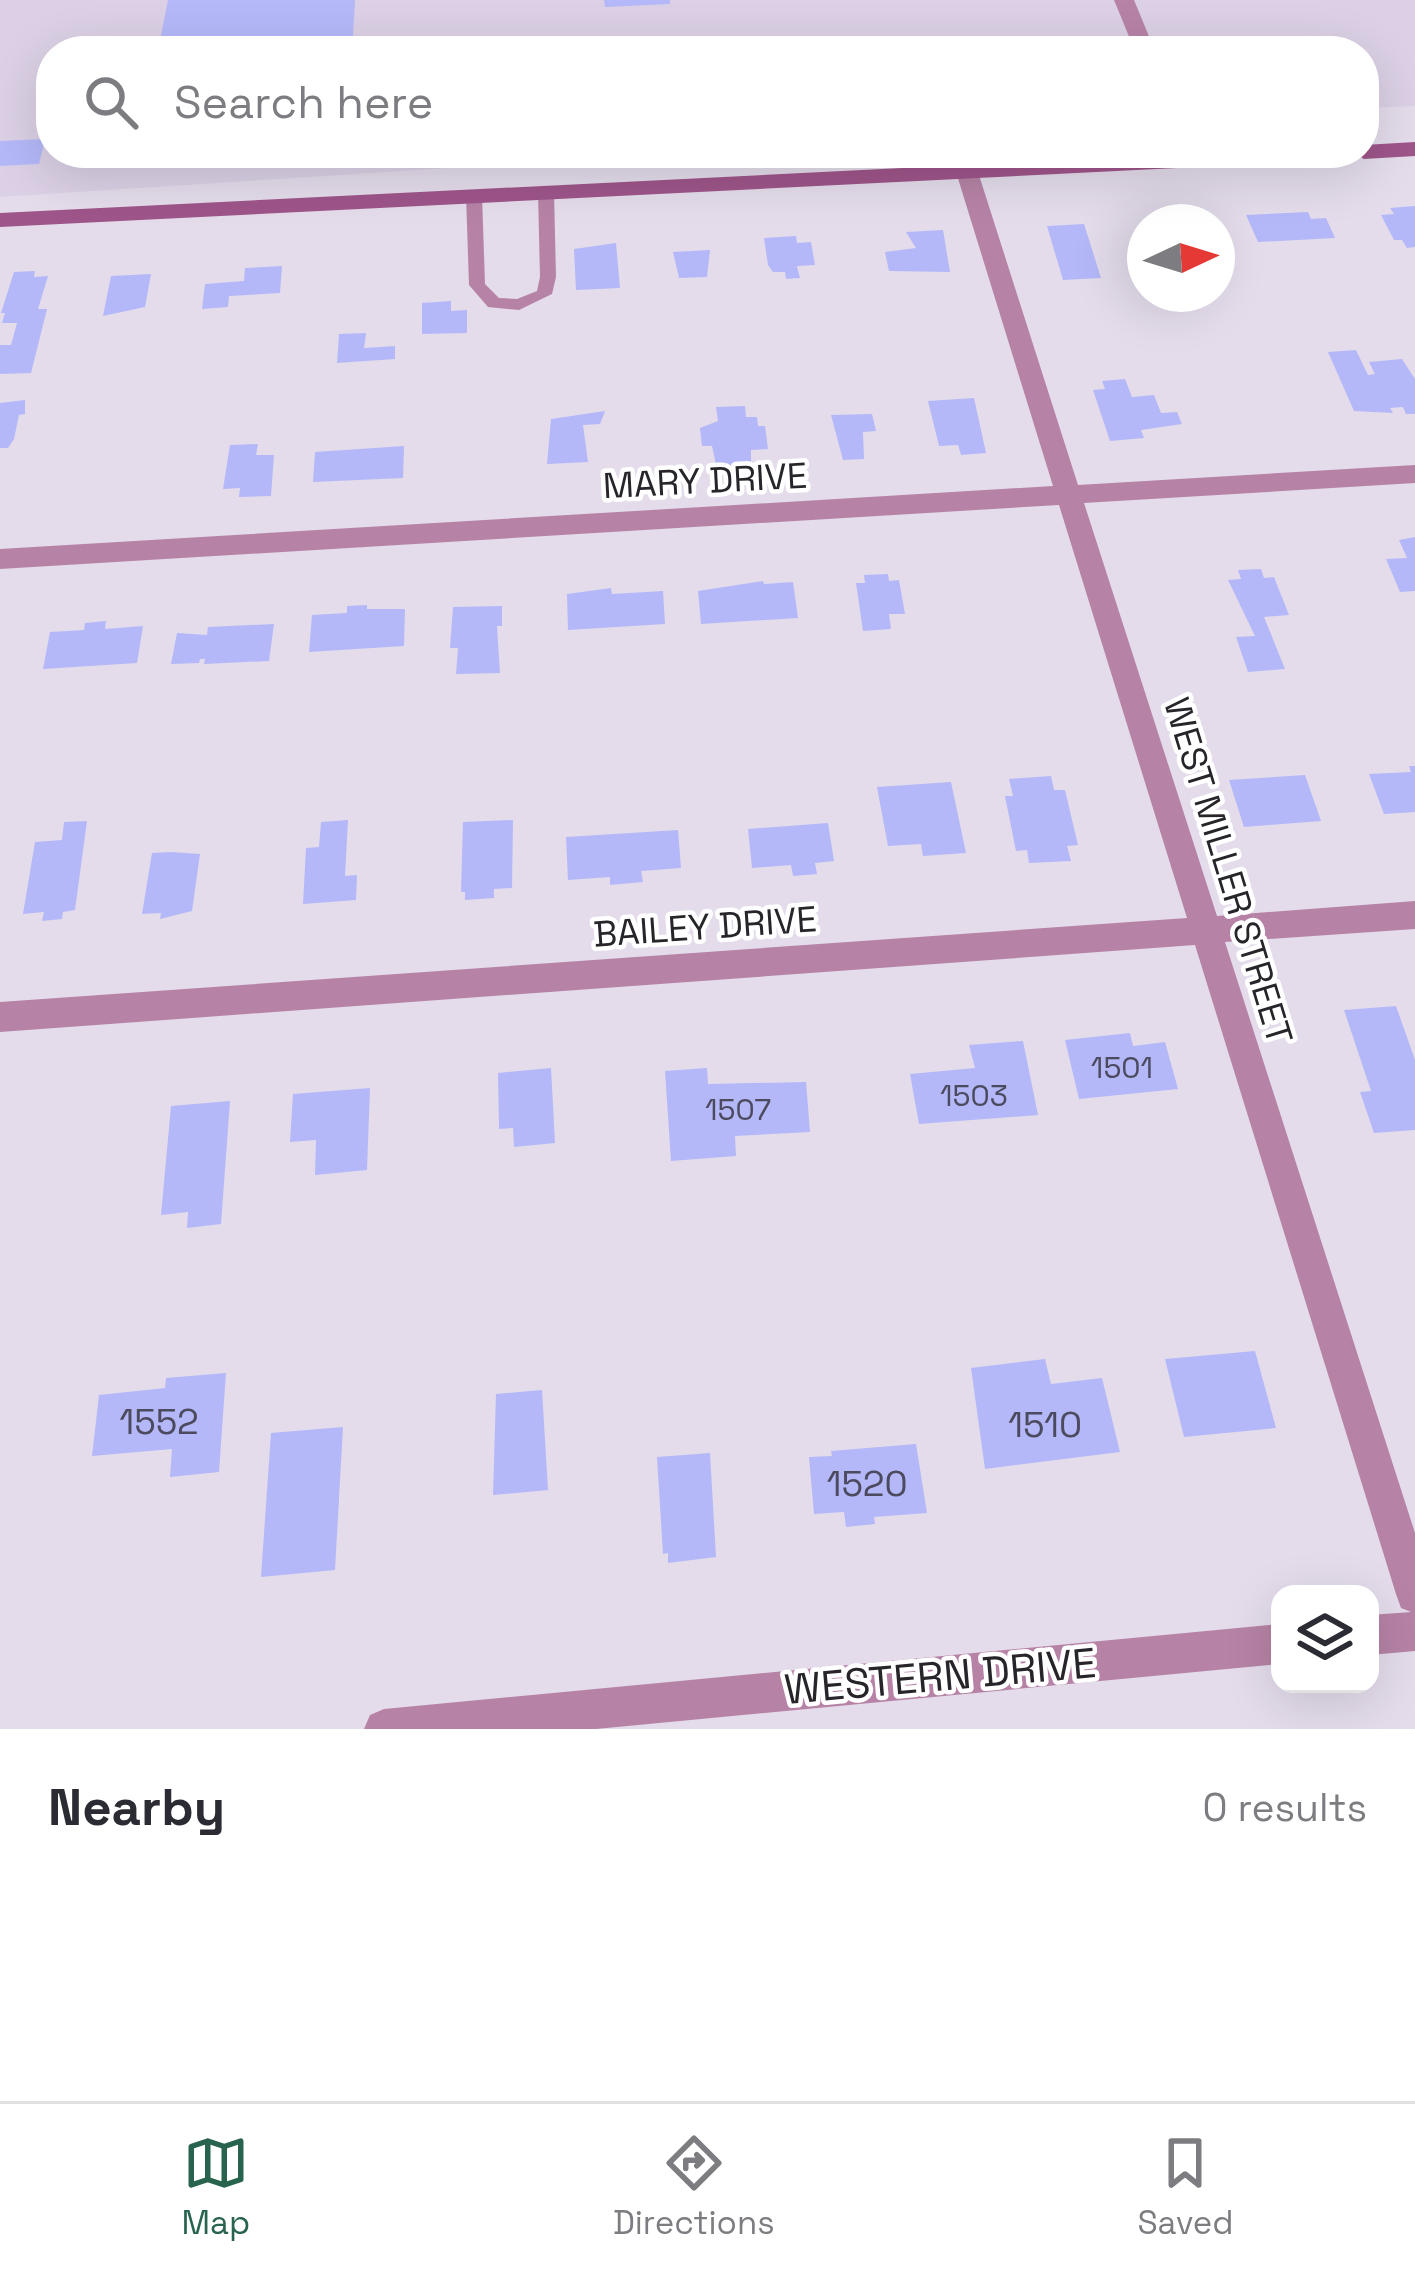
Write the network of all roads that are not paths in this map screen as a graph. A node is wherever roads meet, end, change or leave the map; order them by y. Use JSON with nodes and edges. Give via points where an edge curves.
{"nodes":[{"id":1,"x":1124,"y":0,"type":"edge"},
{"id":2,"x":1139,"y":36,"type":"edge"},
{"id":3,"x":1415,"y":149,"type":"edge"},
{"id":4,"x":1379,"y":151,"type":"edge"},
{"id":5,"x":1026,"y":168,"type":"edge"},
{"id":6,"x":967,"y":172,"type":"junction"},
{"id":7,"x":545,"y":192,"type":"junction"},
{"id":8,"x":474,"y":195,"type":"junction"},
{"id":9,"x":0,"y":220,"type":"edge"},
{"id":10,"x":1415,"y":475,"type":"edge"},
{"id":11,"x":1069,"y":495,"type":"junction"},
{"id":12,"x":0,"y":559,"type":"edge"},
{"id":13,"x":1415,"y":915,"type":"edge"},
{"id":14,"x":1205,"y":930,"type":"junction"},
{"id":15,"x":0,"y":1017,"type":"edge"},
{"id":16,"x":1415,"y":1594,"type":"edge"},
{"id":17,"x":1415,"y":1631,"type":"edge"},
{"id":18,"x":1379,"y":1634,"type":"edge"},
{"id":19,"x":1271,"y":1645,"type":"edge"},
{"id":20,"x":384,"y":1729,"type":"edge"}],
"edges":[{"from":1,"to":2,"type":"street"},
{"from":3,"to":4,"type":"main road"},
{"from":5,"to":6,"type":"main road"},
{"from":6,"to":7,"type":"main road"},
{"from":6,"to":11,"type":"street","name":"WEST MILLER STREET"},
{"from":7,"to":8,"type":"main road"},
{"from":7,"to":8,"type":"lane","via":[[548,277],[544,294],[519,305],[494,303],[478,285]]},
{"from":8,"to":9,"type":"main road"},
{"from":10,"to":11,"type":"street","name":"MARY DRIVE"},
{"from":11,"to":12,"type":"street","name":"MARY DRIVE"},
{"from":11,"to":14,"type":"street","name":"WEST MILLER STREET"},
{"from":13,"to":14,"type":"street","name":"BAILEY DRIVE"},
{"from":14,"to":15,"type":"street","name":"BAILEY DRIVE"},
{"from":14,"to":16,"type":"street","name":"WEST MILLER STREET"},
{"from":17,"to":18,"type":"street"},
{"from":19,"to":20,"type":"street","name":"WESTERN DRIVE"}]}
